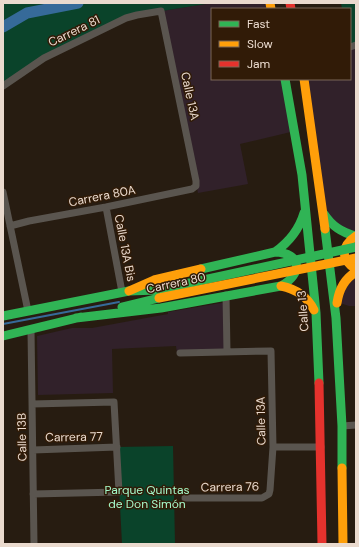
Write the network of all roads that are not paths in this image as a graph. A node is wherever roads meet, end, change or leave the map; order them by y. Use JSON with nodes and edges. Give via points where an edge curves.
{"nodes":[{"id":1,"x":161,"y":11,"type":"joint"},
{"id":2,"x":285,"y":80,"type":"edge"},
{"id":3,"x":304,"y":80,"type":"edge"},
{"id":4,"x":3,"y":86,"type":"edge"},
{"id":5,"x":196,"y":186,"type":"joint"},
{"id":6,"x":3,"y":192,"type":"edge"},
{"id":7,"x":305,"y":205,"type":"junction"},
{"id":8,"x":106,"y":207,"type":"junction"},
{"id":9,"x":322,"y":207,"type":"junction"},
{"id":10,"x":10,"y":226,"type":"junction"},
{"id":11,"x":356,"y":236,"type":"edge"},
{"id":12,"x":356,"y":247,"type":"edge"},
{"id":13,"x":275,"y":252,"type":"junction"},
{"id":14,"x":356,"y":258,"type":"edge"},
{"id":15,"x":356,"y":269,"type":"edge"},
{"id":16,"x":356,"y":272,"type":"edge"},
{"id":17,"x":281,"y":286,"type":"junction"},
{"id":18,"x":125,"y":291,"type":"junction"},
{"id":19,"x":158,"y":294,"type":"junction"},
{"id":20,"x":226,"y":295,"type":"junction"},
{"id":21,"x":28,"y":311,"type":"junction"},
{"id":22,"x":316,"y":313,"type":"junction"},
{"id":23,"x":3,"y":316,"type":"edge"},
{"id":24,"x":76,"y":318,"type":"junction"},
{"id":25,"x":336,"y":318,"type":"junction"},
{"id":26,"x":31,"y":330,"type":"junction"},
{"id":27,"x":3,"y":336,"type":"edge"},
{"id":28,"x":226,"y":352,"type":"junction"},
{"id":29,"x":180,"y":353,"type":"dead end"},
{"id":30,"x":32,"y":404,"type":"junction"},
{"id":31,"x":342,"y":426,"type":"junction"},
{"id":32,"x":356,"y":426,"type":"edge"},
{"id":33,"x":273,"y":447,"type":"junction"},
{"id":34,"x":321,"y":447,"type":"junction"},
{"id":35,"x":116,"y":448,"type":"junction"},
{"id":36,"x":33,"y":450,"type":"junction"},
{"id":37,"x":270,"y":490,"type":"joint"},
{"id":38,"x":33,"y":494,"type":"junction"},
{"id":39,"x":185,"y":498,"type":"dead end"},
{"id":40,"x":34,"y":544,"type":"edge"},
{"id":41,"x":322,"y":544,"type":"edge"},
{"id":42,"x":343,"y":544,"type":"edge"}],
"edges":[{"from":1,"to":4,"type":"street","name":"Carrera 81","via":[[126,18],[44,58]]},
{"from":1,"to":5,"type":"street","name":"Calle 13A"},
{"from":2,"to":7,"type":"main road","name":"Calle 13"},
{"from":3,"to":9,"type":"main road"},
{"from":5,"to":8,"type":"street","name":"Carrera 80A","via":[[192,189]]},
{"from":6,"to":10,"type":"street"},
{"from":7,"to":13,"type":"main road","via":[[296,232]]},
{"from":7,"to":22,"type":"main road","name":"Calle 13"},
{"from":8,"to":10,"type":"street","name":"Carrera 80A"},
{"from":8,"to":18,"type":"street","name":"Calle 13A Bis"},
{"from":9,"to":11,"type":"main road","via":[[332,225]]},
{"from":9,"to":25,"type":"main road"},
{"from":10,"to":21,"type":"street"},
{"from":11,"to":15,"type":"main road","via":[[347,243],[344,254],[348,264]]},
{"from":12,"to":19,"type":"main road","name":"Carrera 80","bridge":true},
{"from":13,"to":17,"type":"main road","via":[[285,252],[295,261],[296,274],[287,284]]},
{"from":13,"to":18,"type":"main road","via":[[154,280]]},
{"from":14,"to":19,"type":"main road","name":"Carrera 80","bridge":true},
{"from":16,"to":25,"type":"main road","via":[[347,278],[339,290]]},
{"from":17,"to":20,"type":"main road"},
{"from":17,"to":22,"type":"main road","via":[[303,295]]},
{"from":18,"to":19,"type":"main road","name":"Carrera 80"},
{"from":18,"to":21,"type":"main road","name":"Carrera 80"},
{"from":19,"to":24,"type":"main road","name":"Carrera 80"},
{"from":20,"to":24,"type":"main road","via":[[161,308]]},
{"from":20,"to":28,"type":"street"},
{"from":21,"to":23,"type":"main road","name":"Carrera 80"},
{"from":22,"to":34,"type":"main road","name":"Calle 13"},
{"from":24,"to":26,"type":"main road","name":"Carrera 80"},
{"from":25,"to":31,"type":"main road"},
{"from":26,"to":27,"type":"main road","name":"Carrera 80"},
{"from":26,"to":30,"type":"street","name":"Calle 13B"},
{"from":28,"to":29,"type":"street"},
{"from":28,"to":33,"type":"street","name":"Calle 13A","via":[[271,351]]},
{"from":30,"to":35,"type":"street","via":[[114,402]]},
{"from":30,"to":36,"type":"street","name":"Calle 13B"},
{"from":31,"to":32,"type":"street"},
{"from":31,"to":42,"type":"main road"},
{"from":33,"to":34,"type":"street"},
{"from":33,"to":37,"type":"street","name":"Calle 13A"},
{"from":34,"to":41,"type":"main road","name":"Calle 13"},
{"from":35,"to":36,"type":"street","name":"Carrera 77"},
{"from":35,"to":38,"type":"street","via":[[119,492]]},
{"from":36,"to":38,"type":"street","name":"Calle 13B"},
{"from":37,"to":39,"type":"street","name":"Carrera 76","via":[[266,497],[262,498]]},
{"from":38,"to":40,"type":"street","name":"Calle 13B"}]}
